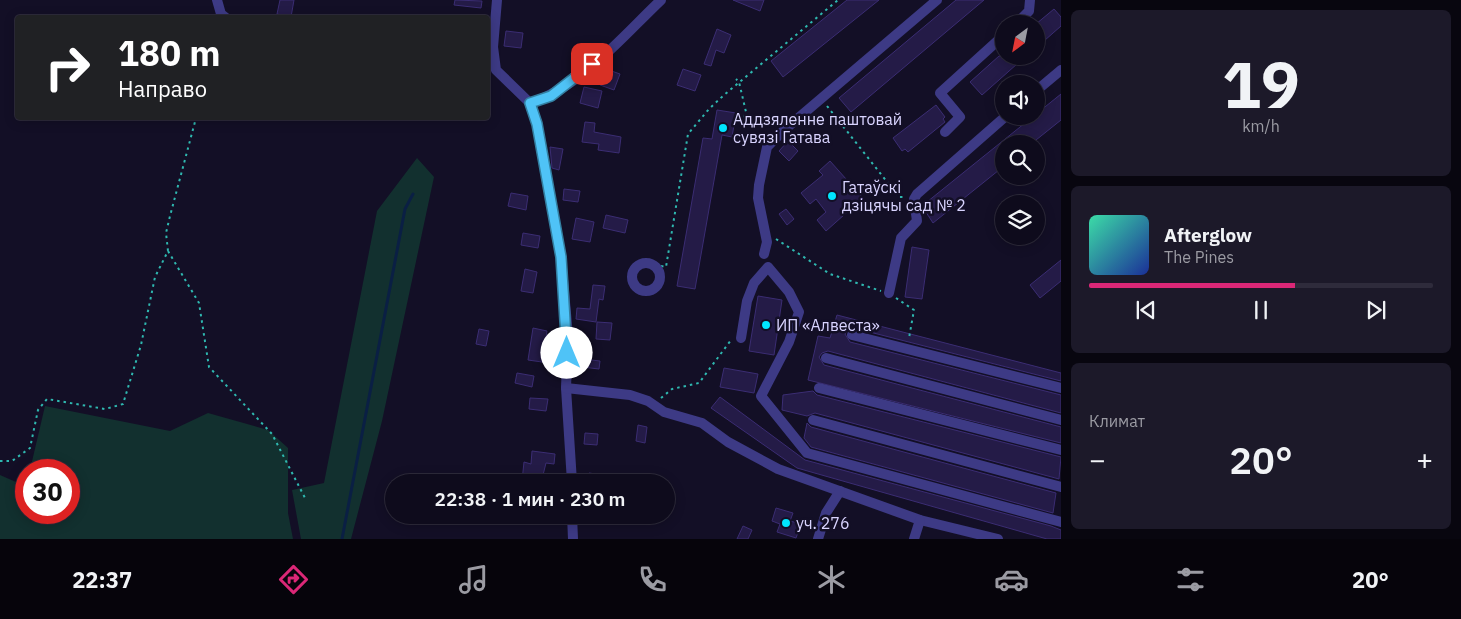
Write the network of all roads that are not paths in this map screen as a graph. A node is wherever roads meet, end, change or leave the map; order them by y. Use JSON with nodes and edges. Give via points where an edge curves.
{"nodes":[{"id":1,"x":217,"y":0,"type":"edge"},
{"id":2,"x":498,"y":0,"type":"edge"},
{"id":3,"x":661,"y":0,"type":"edge"},
{"id":4,"x":937,"y":0,"type":"edge"},
{"id":5,"x":1030,"y":0,"type":"edge"},
{"id":6,"x":222,"y":15,"type":"edge"},
{"id":7,"x":1026,"y":15,"type":"edge"},
{"id":8,"x":995,"y":43,"type":"edge"},
{"id":9,"x":492,"y":69,"type":"edge"},
{"id":10,"x":1061,"y":70,"type":"edge"},
{"id":11,"x":1045,"y":83,"type":"edge"},
{"id":12,"x":530,"y":103,"type":"junction"},
{"id":13,"x":996,"y":125,"type":"edge"},
{"id":14,"x":945,"y":132,"type":"dead end"},
{"id":15,"x":764,"y":254,"type":"dead end"},
{"id":16,"x":889,"y":294,"type":"road end"},
{"id":17,"x":852,"y":335,"type":"dead end"},
{"id":18,"x":736,"y":339,"type":"road end"},
{"id":19,"x":826,"y":358,"type":"dead end"},
{"id":20,"x":566,"y":388,"type":"junction"},
{"id":21,"x":819,"y":388,"type":"dead end"},
{"id":22,"x":1061,"y":388,"type":"edge"},
{"id":23,"x":813,"y":420,"type":"dead end"},
{"id":24,"x":1061,"y":420,"type":"edge"},
{"id":25,"x":1061,"y":450,"type":"edge"},
{"id":26,"x":571,"y":474,"type":"edge"},
{"id":27,"x":1061,"y":487,"type":"edge"},
{"id":28,"x":840,"y":491,"type":"junction"},
{"id":29,"x":920,"y":520,"type":"junction"},
{"id":30,"x":1061,"y":522,"type":"edge"},
{"id":31,"x":572,"y":524,"type":"edge"},
{"id":32,"x":573,"y":539,"type":"edge"},
{"id":33,"x":818,"y":539,"type":"edge"},
{"id":34,"x":914,"y":539,"type":"edge"},
{"id":35,"x":998,"y":539,"type":"edge"}],
"edges":[{"from":1,"to":6,"type":"street"},
{"from":2,"to":9,"type":"street"},
{"from":3,"to":12,"type":"street","via":[[606,54],[551,96]]},
{"from":4,"to":15,"type":"street","via":[[767,147],[758,198],[767,242]]},
{"from":5,"to":7,"type":"street","via":[[1030,11]]},
{"from":8,"to":14,"type":"street","via":[[940,93],[960,118]]},
{"from":9,"to":12,"type":"street"},
{"from":10,"to":11,"type":"street"},
{"from":12,"to":20,"type":"street","via":[[537,124],[561,257],[568,336]]},
{"from":13,"to":16,"type":"street","via":[[914,199],[917,221],[901,238]]},
{"from":17,"to":22,"type":"street"},
{"from":18,"to":30,"type":"street","via":[[754,283],[768,268],[790,292],[798,312],[789,342],[761,396],[807,453]]},
{"from":19,"to":24,"type":"street"},
{"from":20,"to":26,"type":"street"},
{"from":20,"to":28,"type":"street","via":[[630,395],[664,412],[702,423],[728,442],[778,469]]},
{"from":21,"to":25,"type":"street"},
{"from":23,"to":27,"type":"street"},
{"from":28,"to":29,"type":"street"},
{"from":28,"to":33,"type":"street","via":[[826,513]]},
{"from":29,"to":34,"type":"street"},
{"from":29,"to":35,"type":"street"},
{"from":31,"to":32,"type":"street"}]}
